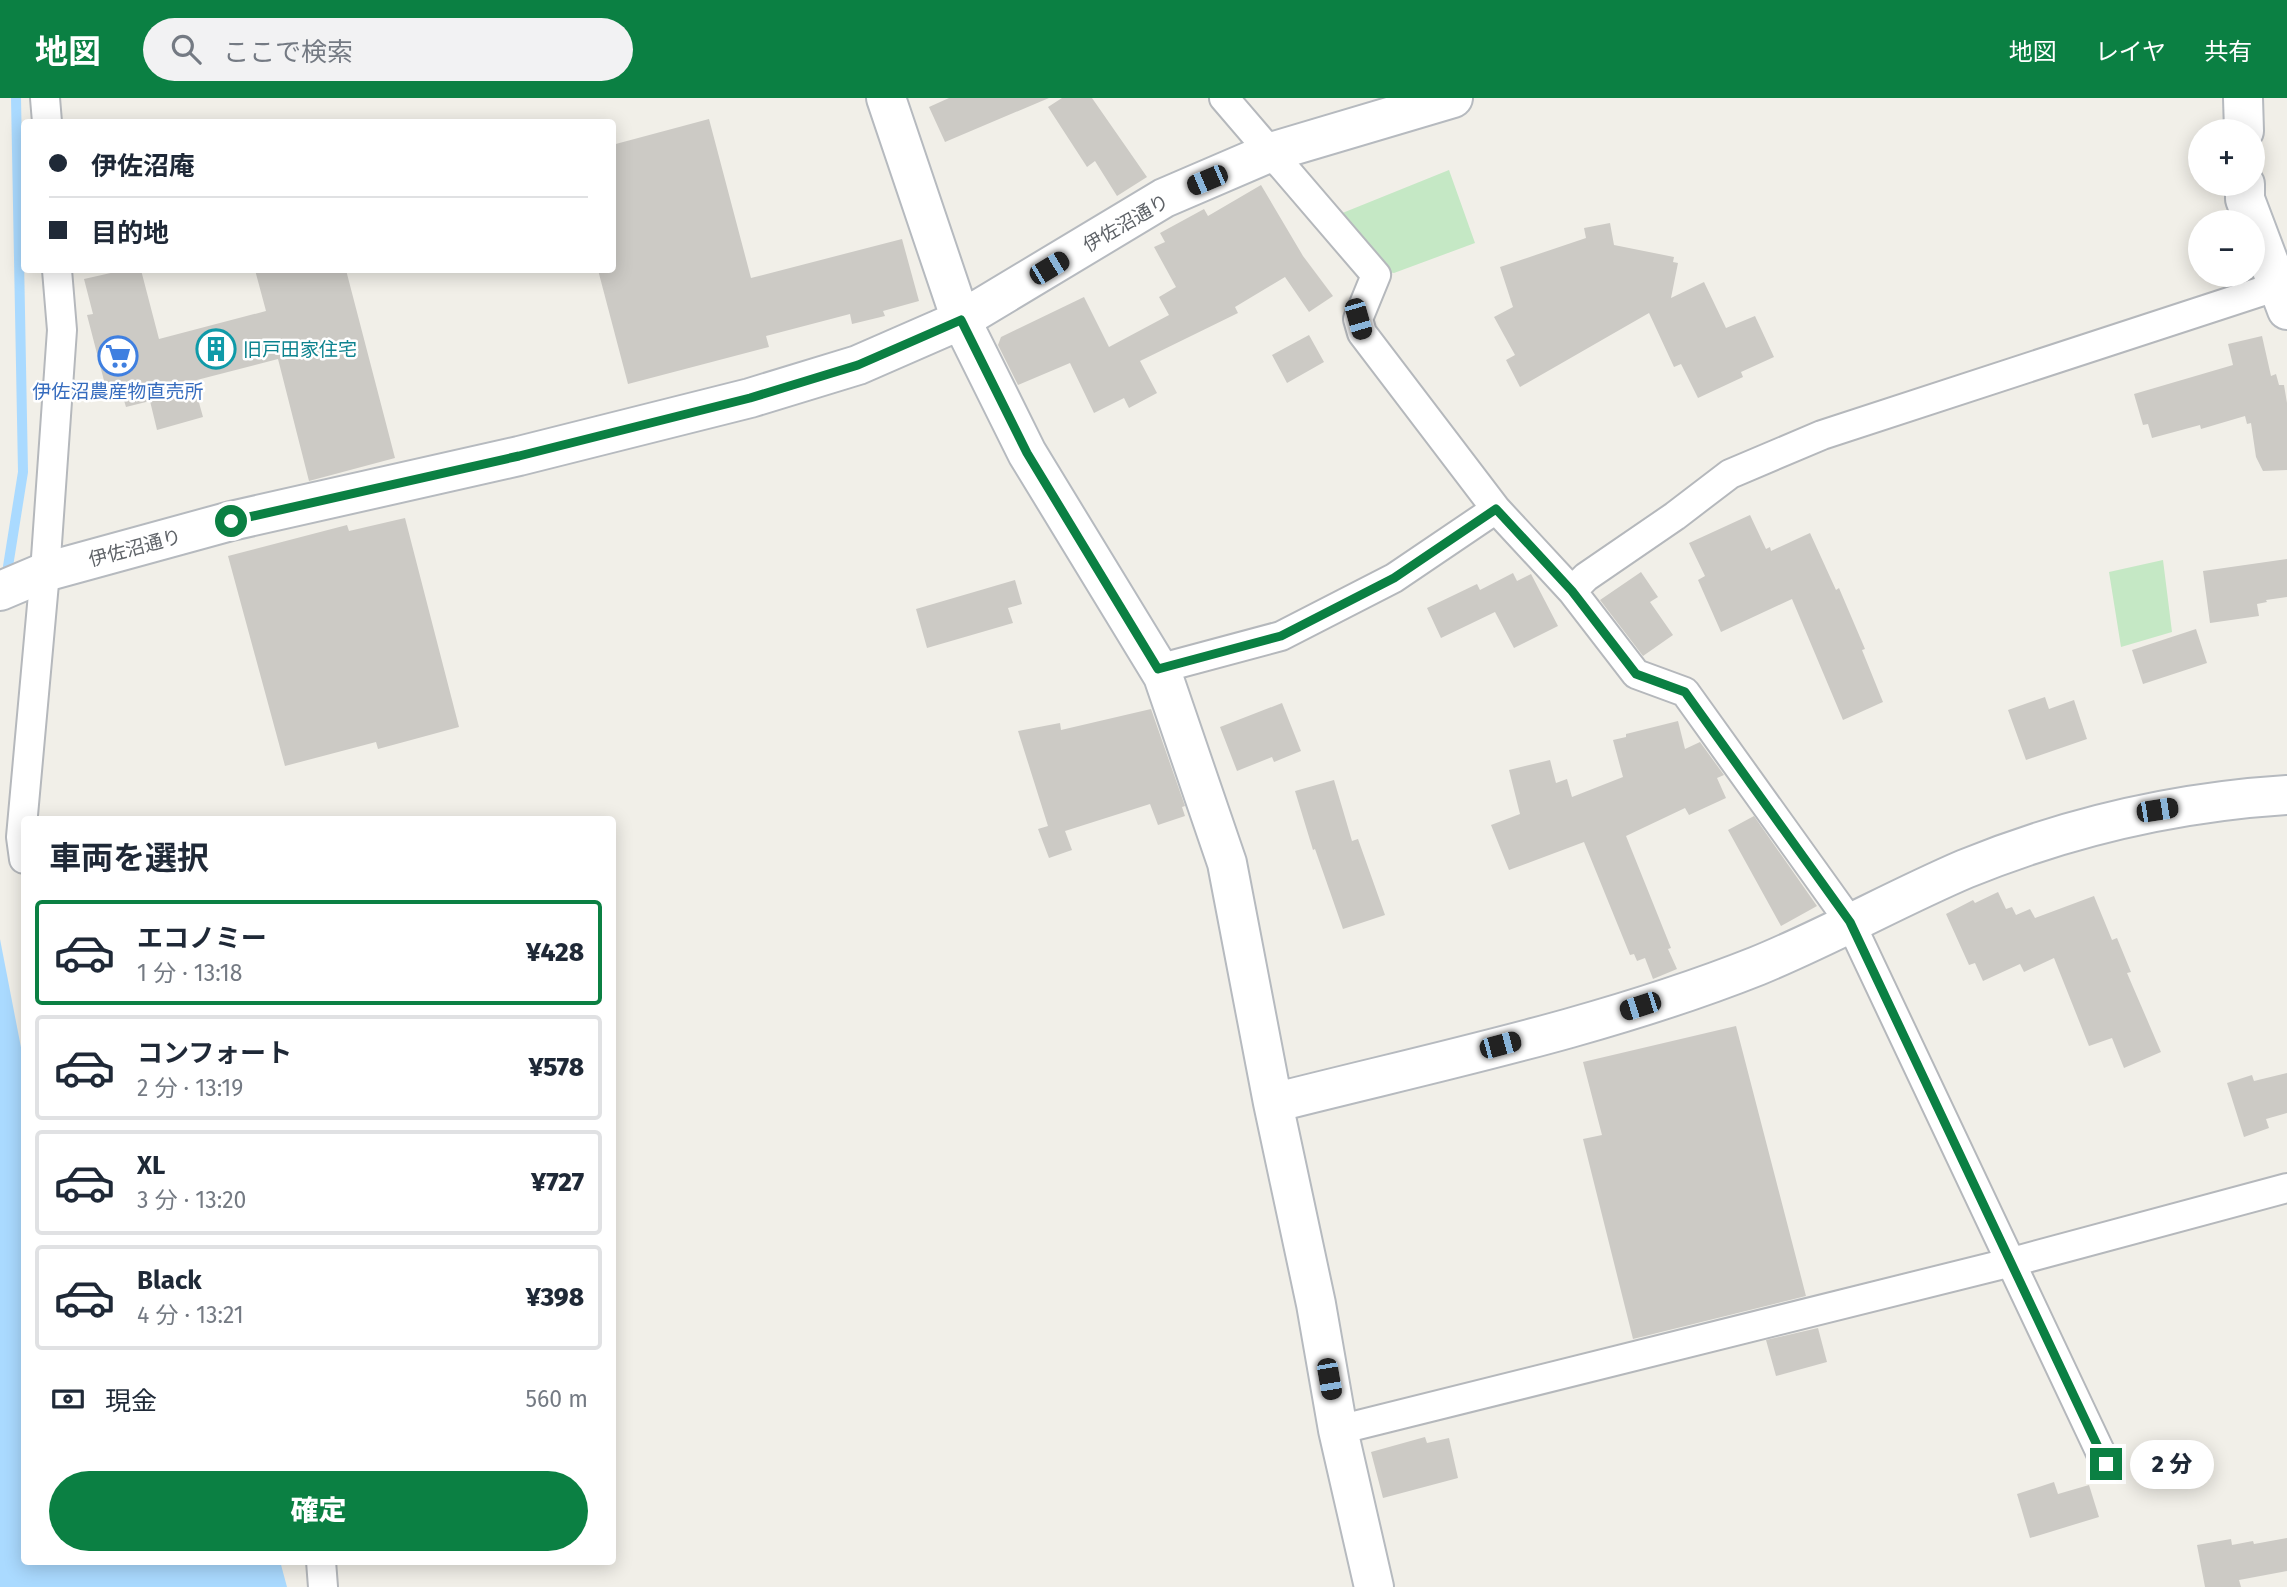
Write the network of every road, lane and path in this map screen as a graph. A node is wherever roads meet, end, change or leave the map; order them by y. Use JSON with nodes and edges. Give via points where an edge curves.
{"nodes":[{"id":1,"x":45,"y":98,"type":"edge"},
{"id":2,"x":886,"y":98,"type":"edge"},
{"id":3,"x":1224,"y":98,"type":"edge"},
{"id":4,"x":1453,"y":98,"type":"edge"},
{"id":5,"x":2243,"y":98,"type":"edge"},
{"id":6,"x":47,"y":119,"type":"edge"},
{"id":7,"x":2244,"y":119,"type":"edge"},
{"id":8,"x":1271,"y":152,"type":"junction"},
{"id":9,"x":2245,"y":196,"type":"edge"},
{"id":10,"x":57,"y":273,"type":"edge"},
{"id":11,"x":2283,"y":298,"type":"edge"},
{"id":12,"x":961,"y":320,"type":"junction"},
{"id":13,"x":1496,"y":509,"type":"junction"},
{"id":14,"x":44,"y":572,"type":"junction"},
{"id":15,"x":0,"y":591,"type":"edge"},
{"id":16,"x":1572,"y":591,"type":"junction"},
{"id":17,"x":1158,"y":669,"type":"junction"},
{"id":18,"x":2287,"y":794,"type":"edge"},
{"id":19,"x":23,"y":816,"type":"edge"},
{"id":20,"x":1850,"y":922,"type":"junction"},
{"id":21,"x":1273,"y":1103,"type":"junction"},
{"id":22,"x":2287,"y":1188,"type":"edge"},
{"id":23,"x":2012,"y":1262,"type":"junction"},
{"id":24,"x":1338,"y":1430,"type":"junction"},
{"id":25,"x":2106,"y":1464,"type":"dead end"},
{"id":26,"x":321,"y":1565,"type":"edge"},
{"id":27,"x":323,"y":1587,"type":"edge"},
{"id":28,"x":1374,"y":1587,"type":"edge"}],
"edges":[{"from":1,"to":6,"type":"street"},
{"from":2,"to":12,"type":"street"},
{"from":3,"to":8,"type":"street"},
{"from":4,"to":8,"type":"street","name":"伊佐沼通り"},
{"from":5,"to":7,"type":"street"},
{"from":8,"to":12,"type":"street","name":"伊佐沼通り","via":[[1164,198]]},
{"from":8,"to":13,"type":"street","via":[[1376,275],[1358,319],[1362,332]]},
{"from":9,"to":11,"type":"street"},
{"from":10,"to":14,"type":"street","via":[[62,330]]},
{"from":11,"to":16,"type":"street","via":[[1822,435],[1731,474]]},
{"from":12,"to":14,"type":"street","name":"伊佐沼通り","via":[[858,365],[750,398],[231,521]]},
{"from":12,"to":17,"type":"street","via":[[1027,453]]},
{"from":13,"to":16,"type":"street"},
{"from":13,"to":17,"type":"street","via":[[1394,578],[1281,636]]},
{"from":14,"to":15,"type":"street","name":"伊佐沼通り"},
{"from":14,"to":19,"type":"street"},
{"from":16,"to":20,"type":"street","via":[[1636,674],[1685,692]]},
{"from":17,"to":21,"type":"street","via":[[1227,863]]},
{"from":18,"to":20,"type":"street","via":[[2157,810],[2078,830],[1967,869]]},
{"from":20,"to":21,"type":"street","via":[[1757,965],[1618,1014]]},
{"from":20,"to":23,"type":"street"},
{"from":21,"to":24,"type":"street"},
{"from":22,"to":23,"type":"street"},
{"from":23,"to":24,"type":"street"},
{"from":23,"to":25,"type":"street"},
{"from":24,"to":28,"type":"street"},
{"from":26,"to":27,"type":"street"}]}
